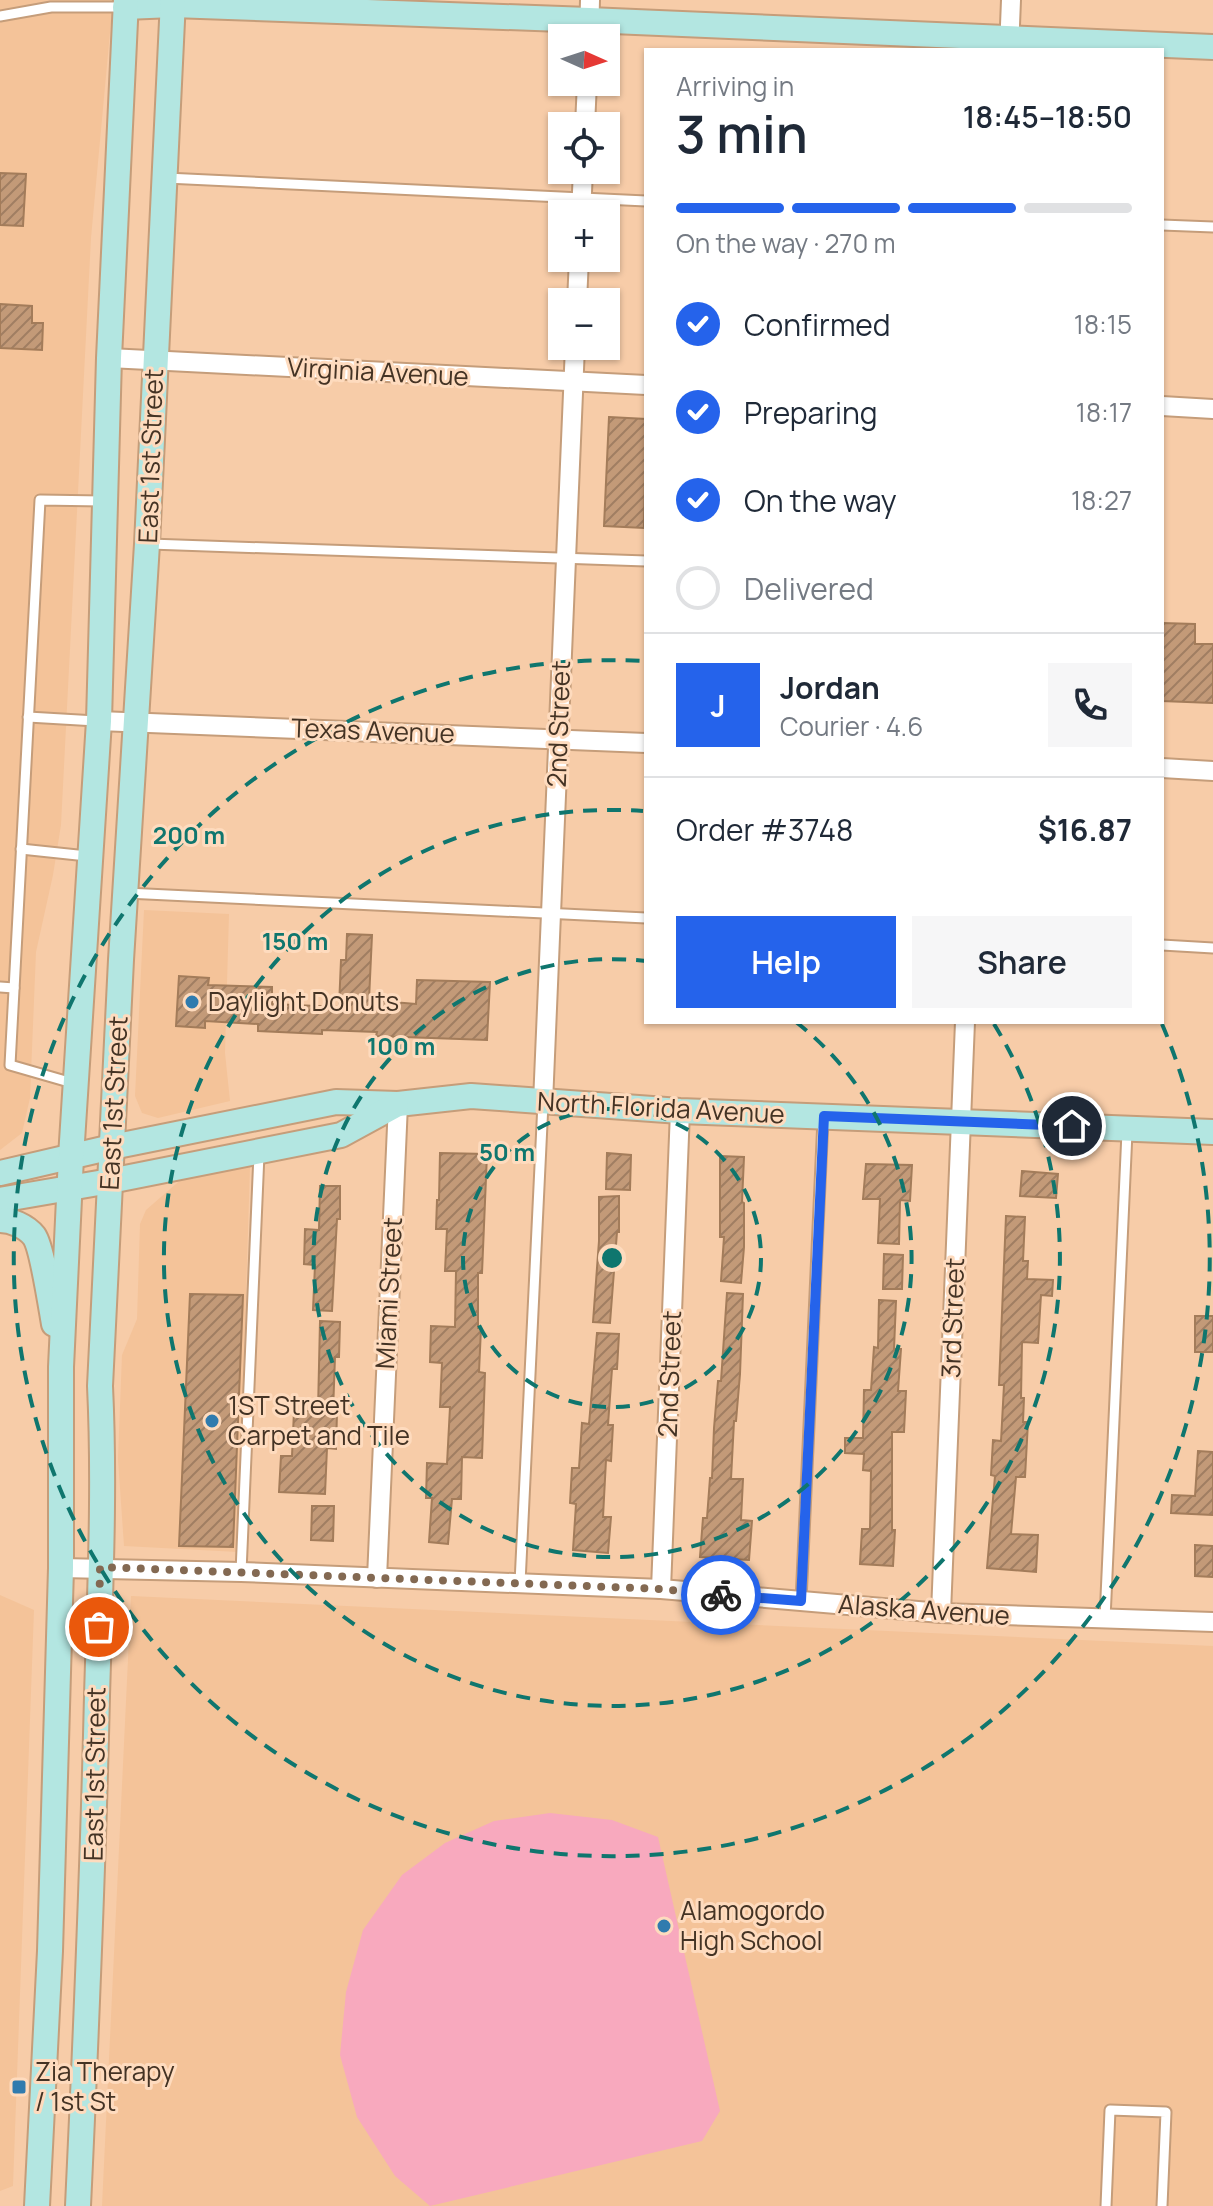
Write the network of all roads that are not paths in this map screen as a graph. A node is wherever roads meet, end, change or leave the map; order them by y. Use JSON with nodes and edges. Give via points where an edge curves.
{"nodes":[{"id":1,"x":1011,"y":0,"type":"edge"},
{"id":2,"x":173,"y":2,"type":"edge"},
{"id":3,"x":126,"y":4,"type":"edge"},
{"id":4,"x":0,"y":16,"type":"edge"},
{"id":5,"x":589,"y":19,"type":"edge"},
{"id":6,"x":1009,"y":44,"type":"edge"},
{"id":7,"x":1213,"y":47,"type":"edge"},
{"id":8,"x":166,"y":178,"type":"junction"},
{"id":9,"x":644,"y":201,"type":"edge"},
{"id":10,"x":620,"y":203,"type":"edge"},
{"id":11,"x":548,"y":204,"type":"edge"},
{"id":12,"x":1164,"y":225,"type":"edge"},
{"id":13,"x":1213,"y":227,"type":"edge"},
{"id":14,"x":109,"y":358,"type":"junction"},
{"id":15,"x":155,"y":360,"type":"junction"},
{"id":16,"x":575,"y":360,"type":"edge"},
{"id":17,"x":574,"y":383,"type":"junction"},
{"id":18,"x":644,"y":385,"type":"edge"},
{"id":19,"x":1164,"y":406,"type":"edge"},
{"id":20,"x":1213,"y":409,"type":"edge"},
{"id":21,"x":105,"y":502,"type":"junction"},
{"id":22,"x":147,"y":544,"type":"junction"},
{"id":23,"x":566,"y":557,"type":"junction"},
{"id":24,"x":644,"y":561,"type":"edge"},
{"id":25,"x":28,"y":717,"type":"junction"},
{"id":26,"x":99,"y":721,"type":"junction"},
{"id":27,"x":136,"y":722,"type":"junction"},
{"id":28,"x":558,"y":739,"type":"junction"},
{"id":29,"x":644,"y":743,"type":"edge"},
{"id":30,"x":1164,"y":768,"type":"edge"},
{"id":31,"x":1213,"y":771,"type":"edge"},
{"id":32,"x":21,"y":849,"type":"junction"},
{"id":33,"x":91,"y":856,"type":"junction"},
{"id":34,"x":126,"y":893,"type":"junction"},
{"id":35,"x":551,"y":913,"type":"junction"},
{"id":36,"x":644,"y":918,"type":"edge"},
{"id":37,"x":1164,"y":945,"type":"edge"},
{"id":38,"x":1213,"y":948,"type":"edge"},
{"id":39,"x":0,"y":987,"type":"edge"},
{"id":40,"x":14,"y":988,"type":"junction"},
{"id":41,"x":965,"y":1024,"type":"edge"},
{"id":42,"x":76,"y":1084,"type":"junction"},
{"id":43,"x":543,"y":1103,"type":"junction"},
{"id":44,"x":398,"y":1104,"type":"junction"},
{"id":45,"x":680,"y":1111,"type":"junction"},
{"id":46,"x":824,"y":1116,"type":"junction"},
{"id":47,"x":961,"y":1121,"type":"junction"},
{"id":48,"x":1127,"y":1128,"type":"junction"},
{"id":49,"x":1213,"y":1132,"type":"edge"},
{"id":50,"x":112,"y":1147,"type":"junction"},
{"id":51,"x":259,"y":1150,"type":"junction"},
{"id":52,"x":71,"y":1157,"type":"junction"},
{"id":53,"x":0,"y":1173,"type":"edge"},
{"id":54,"x":110,"y":1181,"type":"junction"},
{"id":55,"x":69,"y":1188,"type":"junction"},
{"id":56,"x":0,"y":1200,"type":"edge"},
{"id":57,"x":0,"y":1220,"type":"edge"},
{"id":58,"x":61,"y":1367,"type":"junction"},
{"id":59,"x":100,"y":1567,"type":"junction"},
{"id":60,"x":61,"y":1568,"type":"junction"},
{"id":61,"x":241,"y":1572,"type":"junction"},
{"id":62,"x":377,"y":1578,"type":"junction"},
{"id":63,"x":520,"y":1583,"type":"junction"},
{"id":64,"x":661,"y":1589,"type":"junction"},
{"id":65,"x":801,"y":1601,"type":"junction"},
{"id":66,"x":941,"y":1613,"type":"junction"},
{"id":67,"x":1105,"y":1619,"type":"junction"},
{"id":68,"x":1213,"y":1622,"type":"edge"},
{"id":69,"x":37,"y":2206,"type":"edge"},
{"id":70,"x":78,"y":2206,"type":"edge"},
{"id":71,"x":1106,"y":2206,"type":"edge"},
{"id":72,"x":1162,"y":2206,"type":"edge"}],
"edges":[{"from":1,"to":6,"type":"street"},
{"from":2,"to":3,"type":"main road"},
{"from":2,"to":5,"type":"main road"},
{"from":2,"to":8,"type":"main road","name":"East 1st Street"},
{"from":3,"to":4,"type":"lane","via":[[51,7]]},
{"from":3,"to":14,"type":"main road","name":"East 1st Street"},
{"from":5,"to":6,"type":"main road"},
{"from":6,"to":7,"type":"main road"},
{"from":8,"to":11,"type":"lane"},
{"from":8,"to":15,"type":"main road","name":"East 1st Street"},
{"from":9,"to":10,"type":"lane"},
{"from":12,"to":13,"type":"lane"},
{"from":14,"to":15,"type":"street","name":"Virginia Avenue"},
{"from":14,"to":21,"type":"main road","name":"East 1st Street"},
{"from":15,"to":17,"type":"street","name":"Virginia Avenue"},
{"from":15,"to":22,"type":"main road","name":"East 1st Street"},
{"from":16,"to":17,"type":"street","name":"2nd Street"},
{"from":17,"to":18,"type":"street","name":"Virginia Avenue"},
{"from":17,"to":23,"type":"street","name":"2nd Street"},
{"from":19,"to":20,"type":"street"},
{"from":21,"to":25,"type":"lane","via":[[40,500]]},
{"from":21,"to":26,"type":"main road","name":"East 1st Street"},
{"from":22,"to":23,"type":"lane"},
{"from":22,"to":27,"type":"main road","name":"East 1st Street"},
{"from":23,"to":24,"type":"lane"},
{"from":23,"to":28,"type":"street","name":"2nd Street"},
{"from":25,"to":26,"type":"lane"},
{"from":25,"to":32,"type":"lane"},
{"from":26,"to":27,"type":"street","name":"Texas Avenue"},
{"from":26,"to":33,"type":"main road","name":"East 1st Street"},
{"from":27,"to":28,"type":"street","name":"Texas Avenue"},
{"from":27,"to":34,"type":"main road","name":"East 1st Street"},
{"from":28,"to":29,"type":"street","name":"Texas Avenue"},
{"from":28,"to":35,"type":"street","name":"2nd Street"},
{"from":30,"to":31,"type":"street"},
{"from":32,"to":33,"type":"lane"},
{"from":32,"to":40,"type":"lane"},
{"from":33,"to":42,"type":"main road","name":"East 1st Street"},
{"from":34,"to":35,"type":"lane"},
{"from":34,"to":50,"type":"main road","name":"East 1st Street"},
{"from":35,"to":36,"type":"lane"},
{"from":35,"to":43,"type":"street","name":"2nd Street"},
{"from":37,"to":38,"type":"lane"},
{"from":39,"to":40,"type":"lane"},
{"from":40,"to":42,"type":"lane","via":[[10,1065]]},
{"from":41,"to":47,"type":"street","name":"3rd Street"},
{"from":42,"to":52,"type":"main road","name":"East 1st Street"},
{"from":43,"to":44,"type":"main road","name":"North Florida Avenue","via":[[471,1096]]},
{"from":43,"to":45,"type":"main road","name":"North Florida Avenue"},
{"from":43,"to":63,"type":"lane"},
{"from":44,"to":50,"type":"main road","name":"North Florida Avenue","via":[[336,1102]]},
{"from":44,"to":51,"type":"main road","name":"North Florida Avenue","via":[[341,1135]]},
{"from":44,"to":62,"type":"street","name":"Miami Street"},
{"from":45,"to":46,"type":"main road","name":"North Florida Avenue"},
{"from":45,"to":64,"type":"street","name":"2nd Street"},
{"from":46,"to":47,"type":"main road","name":"North Florida Avenue"},
{"from":46,"to":65,"type":"lane"},
{"from":47,"to":48,"type":"main road","name":"North Florida Avenue"},
{"from":47,"to":66,"type":"street","name":"3rd Street"},
{"from":48,"to":49,"type":"main road","name":"North Florida Avenue"},
{"from":48,"to":67,"type":"lane"},
{"from":50,"to":52,"type":"main road","name":"North Florida Avenue"},
{"from":50,"to":54,"type":"main road","name":"East 1st Street"},
{"from":51,"to":54,"type":"main road","name":"North Florida Avenue"},
{"from":51,"to":61,"type":"lane"},
{"from":52,"to":53,"type":"main road","name":"North Florida Avenue"},
{"from":52,"to":55,"type":"main road","name":"East 1st Street"},
{"from":54,"to":55,"type":"main road","name":"North Florida Avenue"},
{"from":54,"to":59,"type":"main road","name":"East 1st Street","via":[[100,1386]]},
{"from":55,"to":56,"type":"main road","name":"North Florida Avenue"},
{"from":55,"to":58,"type":"main road","name":"East 1st Street"},
{"from":57,"to":58,"type":"main road","via":[[12,1220],[34,1236]]},
{"from":58,"to":60,"type":"main road","name":"East 1st Street"},
{"from":59,"to":60,"type":"street","name":"Alaska Avenue"},
{"from":59,"to":61,"type":"street","name":"Alaska Avenue"},
{"from":59,"to":70,"type":"main road","name":"East 1st Street"},
{"from":60,"to":69,"type":"main road","name":"East 1st Street"},
{"from":61,"to":62,"type":"street","name":"Alaska Avenue"},
{"from":62,"to":63,"type":"street","name":"Alaska Avenue"},
{"from":63,"to":64,"type":"street","name":"Alaska Avenue"},
{"from":64,"to":65,"type":"street","name":"Alaska Avenue"},
{"from":65,"to":66,"type":"street","name":"Alaska Avenue"},
{"from":66,"to":67,"type":"street","name":"Alaska Avenue"},
{"from":67,"to":68,"type":"street","name":"Alaska Avenue"},
{"from":71,"to":72,"type":"lane","via":[[1110,2110],[1166,2112]]}]}
